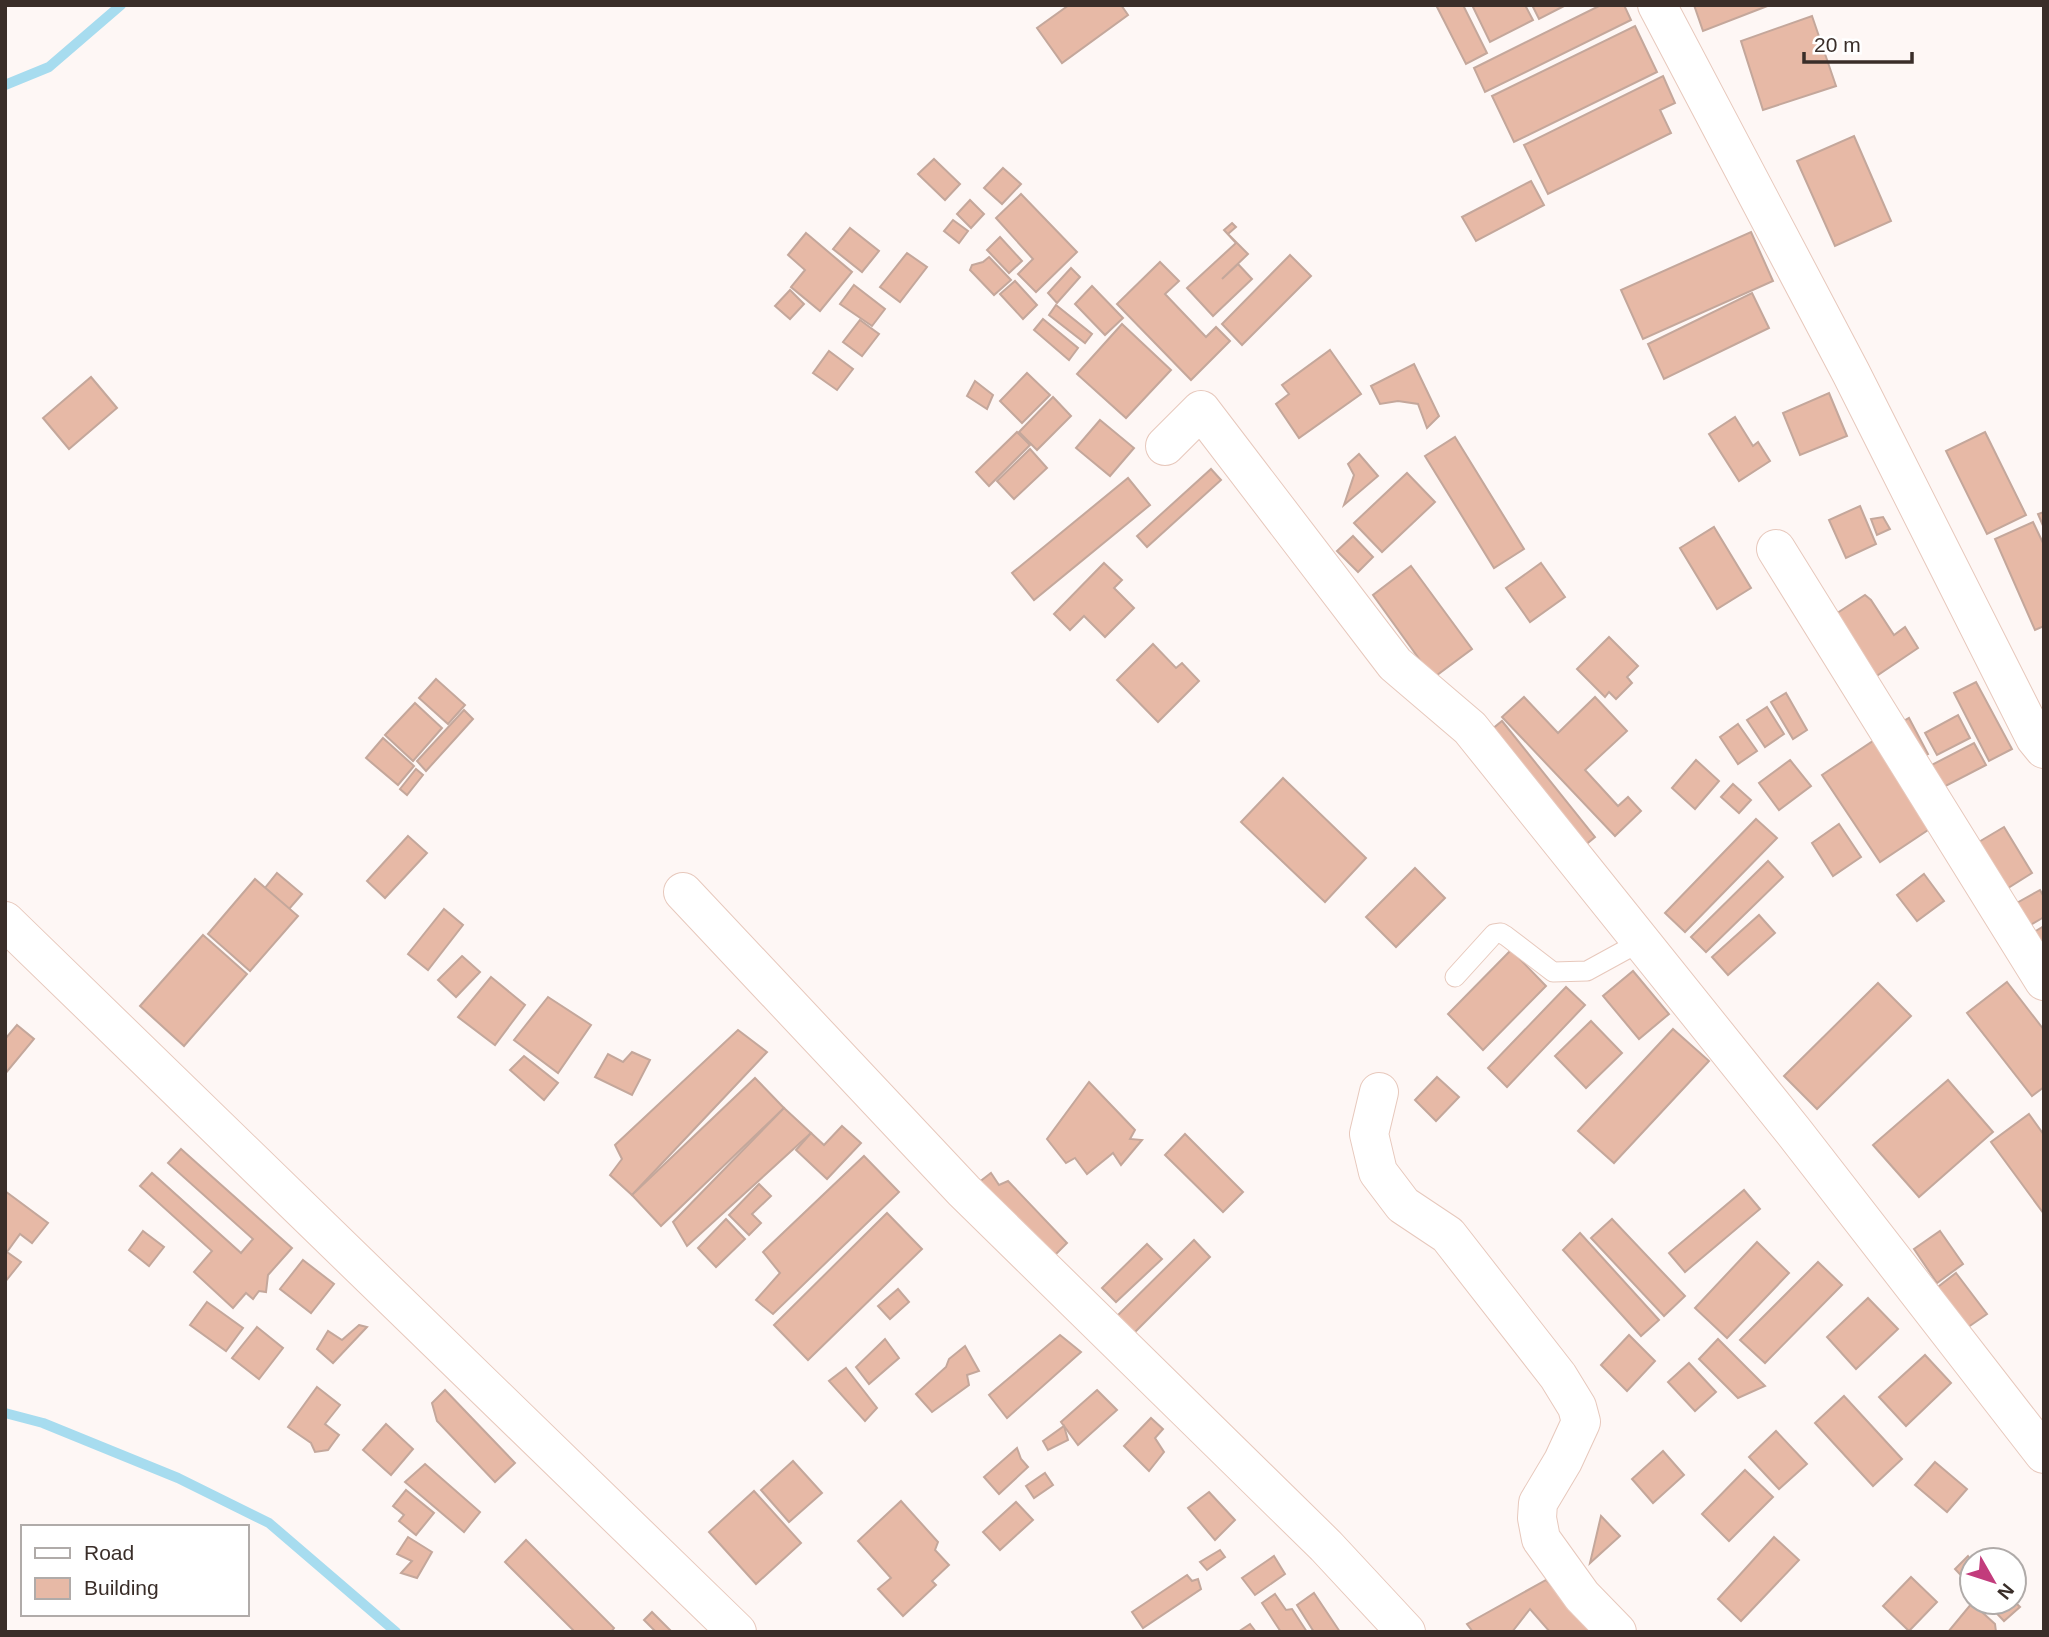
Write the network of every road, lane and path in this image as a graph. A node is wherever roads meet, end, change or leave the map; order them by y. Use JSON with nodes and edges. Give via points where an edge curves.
{"nodes":[{"id":1,"x":1657,"y":5,"type":"edge"},
{"id":2,"x":1802,"y":225,"type":"dead end"},
{"id":3,"x":1165,"y":446,"type":"dead end"},
{"id":4,"x":1776,"y":549,"type":"dead end"},
{"id":5,"x":2044,"y":712,"type":"edge"},
{"id":6,"x":2044,"y":749,"type":"edge"},
{"id":7,"x":683,"y":892,"type":"dead end"},
{"id":8,"x":5,"y":921,"type":"edge"},
{"id":9,"x":1640,"y":942,"type":"junction"},
{"id":10,"x":1455,"y":977,"type":"dead end"},
{"id":11,"x":2044,"y":981,"type":"edge"},
{"id":12,"x":1379,"y":1091,"type":"dead end"},
{"id":13,"x":2044,"y":1454,"type":"edge"},
{"id":14,"x":737,"y":1632,"type":"edge"},
{"id":15,"x":1406,"y":1632,"type":"edge"},
{"id":16,"x":1616,"y":1632,"type":"edge"}],
"edges":[{"from":1,"to":6,"type":"street"},
{"from":2,"to":5,"type":"street"},
{"from":3,"to":9,"type":"street","via":[[1200,410],[1395,664],[1470,728]]},
{"from":4,"to":11,"type":"street"},
{"from":7,"to":15,"type":"street","via":[[964,1191],[1326,1546]]},
{"from":8,"to":14,"type":"street"},
{"from":9,"to":10,"type":"lane","via":[[1587,971],[1553,972],[1502,933],[1494,934]]},
{"from":9,"to":13,"type":"street"},
{"from":12,"to":16,"type":"street","via":[[1369,1134],[1378,1172],[1403,1205],[1448,1235],[1577,1407],[1581,1422],[1538,1503],[1537,1518],[1541,1539],[1582,1596]]}]}
